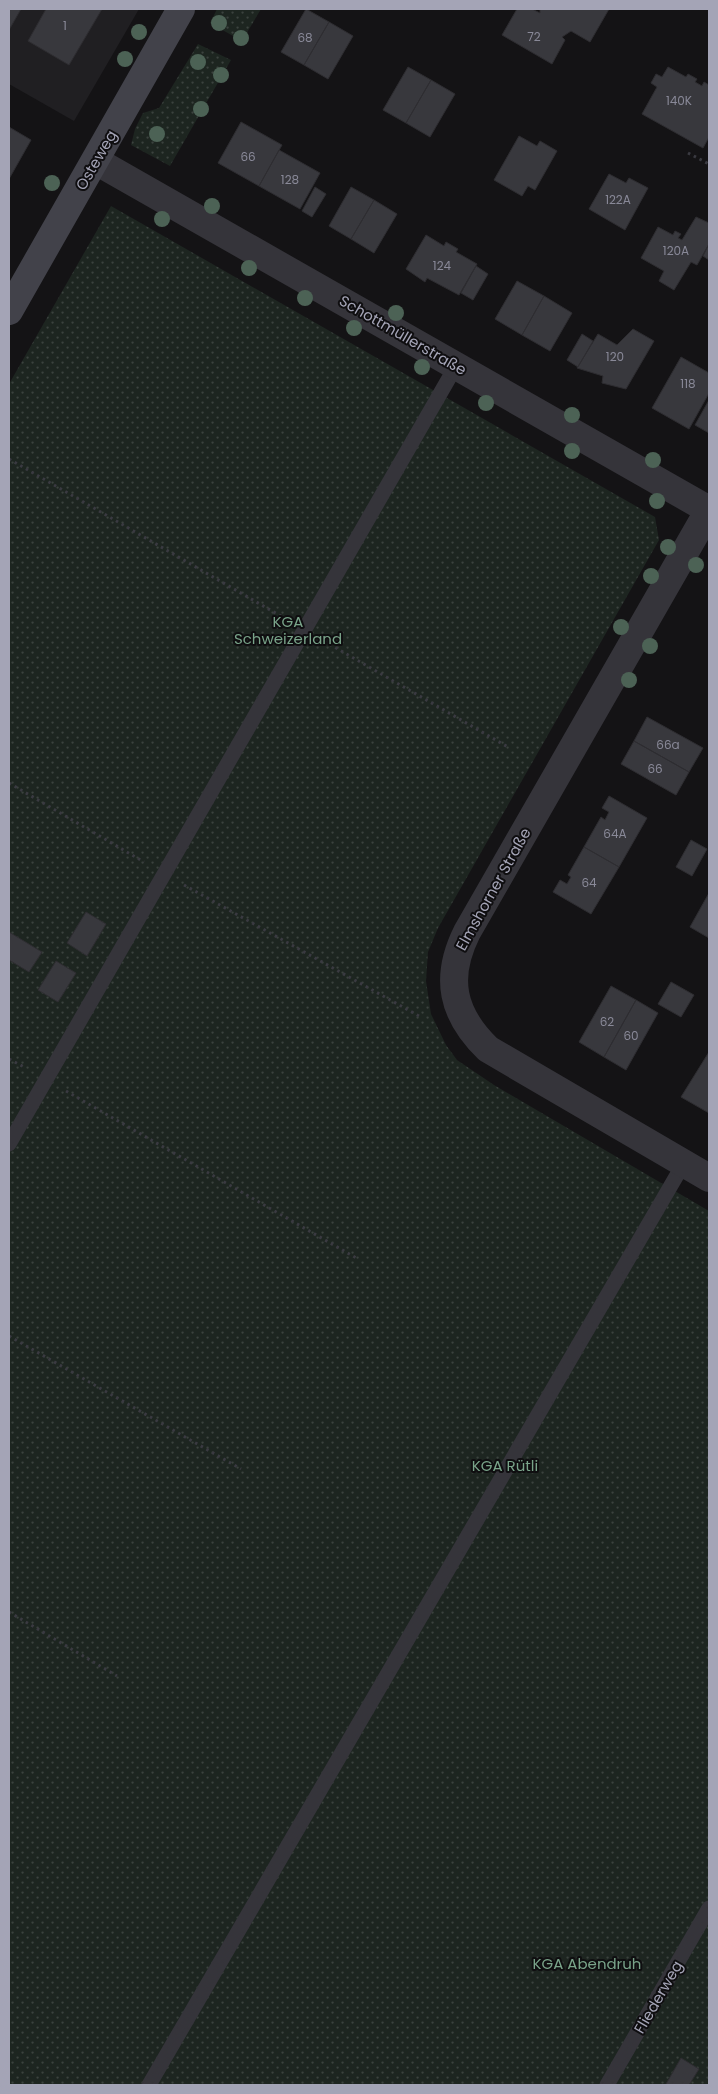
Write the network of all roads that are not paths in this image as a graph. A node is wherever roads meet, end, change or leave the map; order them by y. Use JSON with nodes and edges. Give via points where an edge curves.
{"nodes":[{"id":1,"x":181,"y":9,"type":"edge"},
{"id":2,"x":96,"y":161,"type":"junction"},
{"id":3,"x":9,"y":311,"type":"edge"},
{"id":4,"x":456,"y":366,"type":"junction"},
{"id":5,"x":709,"y":510,"type":"edge"},
{"id":6,"x":9,"y":1144,"type":"edge"},
{"id":7,"x":684,"y":1163,"type":"junction"},
{"id":8,"x":709,"y":1178,"type":"edge"},
{"id":9,"x":709,"y":1908,"type":"edge"},
{"id":10,"x":149,"y":2085,"type":"edge"},
{"id":11,"x":606,"y":2085,"type":"edge"}],
"edges":[{"from":1,"to":2,"type":"street","name":"Osteweg"},
{"from":2,"to":3,"type":"street","name":"Osteweg"},
{"from":2,"to":4,"type":"street","name":"Schottmüllerstraße"},
{"from":4,"to":5,"type":"street","name":"Schottmüllerstraße"},
{"from":4,"to":6,"type":"lane"},
{"from":5,"to":7,"type":"street","name":"Elmshorner Straße","via":[[467,932],[460,946],[454,977],[455,994],[467,1026],[488,1049]]},
{"from":7,"to":8,"type":"street","name":"Elmshorner Straße"},
{"from":7,"to":10,"type":"lane"},
{"from":9,"to":11,"type":"lane","name":"Fliederweg"}]}
